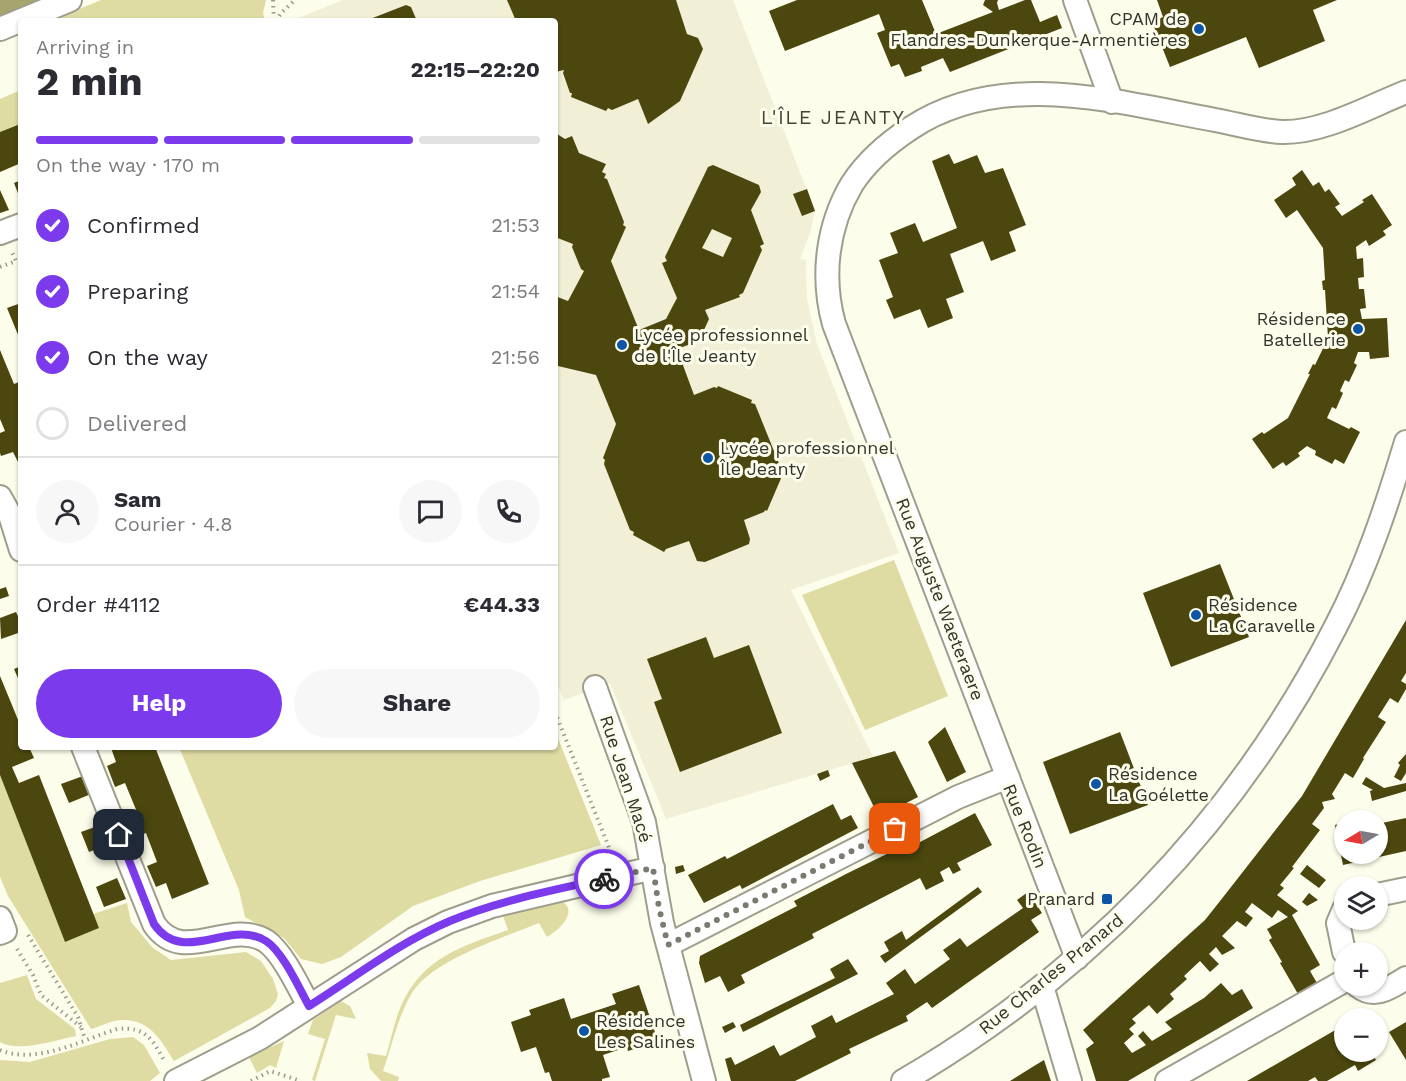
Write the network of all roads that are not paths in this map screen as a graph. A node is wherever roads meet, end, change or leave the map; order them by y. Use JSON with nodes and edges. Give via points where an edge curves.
{"nodes":[{"id":1,"x":70,"y":0,"type":"edge"},
{"id":2,"x":1075,"y":0,"type":"edge"},
{"id":3,"x":27,"y":18,"type":"edge"},
{"id":4,"x":18,"y":22,"type":"edge"},
{"id":5,"x":0,"y":29,"type":"edge"},
{"id":6,"x":1406,"y":92,"type":"edge"},
{"id":7,"x":1112,"y":102,"type":"junction"},
{"id":8,"x":18,"y":226,"type":"edge"},
{"id":9,"x":0,"y":233,"type":"edge"},
{"id":10,"x":1406,"y":442,"type":"edge"},
{"id":11,"x":1402,"y":470,"type":"edge"},
{"id":12,"x":0,"y":497,"type":"edge"},
{"id":13,"x":18,"y":540,"type":"edge"},
{"id":14,"x":595,"y":687,"type":"dead end"},
{"id":15,"x":84,"y":750,"type":"edge"},
{"id":16,"x":1008,"y":777,"type":"junction"},
{"id":17,"x":653,"y":868,"type":"junction"},
{"id":18,"x":1406,"y":889,"type":"edge"},
{"id":19,"x":1388,"y":893,"type":"edge"},
{"id":20,"x":668,"y":945,"type":"junction"},
{"id":21,"x":1077,"y":958,"type":"junction"},
{"id":22,"x":1406,"y":978,"type":"edge"},
{"id":23,"x":1042,"y":986,"type":"junction"},
{"id":24,"x":1334,"y":987,"type":"edge"},
{"id":25,"x":1388,"y":987,"type":"edge"},
{"id":26,"x":309,"y":1006,"type":"junction"},
{"id":27,"x":176,"y":1081,"type":"edge"},
{"id":28,"x":704,"y":1081,"type":"edge"},
{"id":29,"x":903,"y":1081,"type":"edge"},
{"id":30,"x":1070,"y":1081,"type":"edge"},
{"id":31,"x":1167,"y":1081,"type":"edge"}],
"edges":[{"from":1,"to":3,"type":"street"},
{"from":2,"to":7,"type":"street"},
{"from":4,"to":5,"type":"street"},
{"from":6,"to":7,"type":"street","name":"Rue Auguste Waeteraere","via":[[1327,124],[1291,131]]},
{"from":7,"to":16,"type":"street","name":"Rue Auguste Waeteraere","via":[[1053,94],[1017,94],[964,104],[933,116],[900,135],[864,167],[842,203],[830,245],[827,279],[834,324]]},
{"from":8,"to":9,"type":"street"},
{"from":10,"to":11,"type":"street","name":"Rue Charles Pranard"},
{"from":11,"to":21,"type":"street","name":"Rue Charles Pranard","via":[[1336,628],[1279,726],[1184,854]]},
{"from":12,"to":13,"type":"street"},
{"from":14,"to":17,"type":"street","name":"Rue Jean Macé","via":[[640,808]]},
{"from":15,"to":26,"type":"street","via":[[160,932],[183,943],[234,935],[257,937],[280,957]]},
{"from":16,"to":20,"type":"street","name":"Rue Rodin","via":[[964,794]]},
{"from":16,"to":21,"type":"street","name":"Rue Rodin"},
{"from":17,"to":20,"type":"street","name":"Rue Jean Macé"},
{"from":17,"to":26,"type":"street","via":[[464,915],[414,939]]},
{"from":18,"to":19,"type":"street"},
{"from":20,"to":28,"type":"street","name":"Rue Jean Macé"},
{"from":21,"to":23,"type":"street","name":"Rue Charles Pranard"},
{"from":22,"to":25,"type":"street"},
{"from":23,"to":29,"type":"street","name":"Rue Charles Pranard"},
{"from":23,"to":30,"type":"street"},
{"from":24,"to":31,"type":"street"},
{"from":26,"to":27,"type":"street","via":[[260,1038]]}]}
